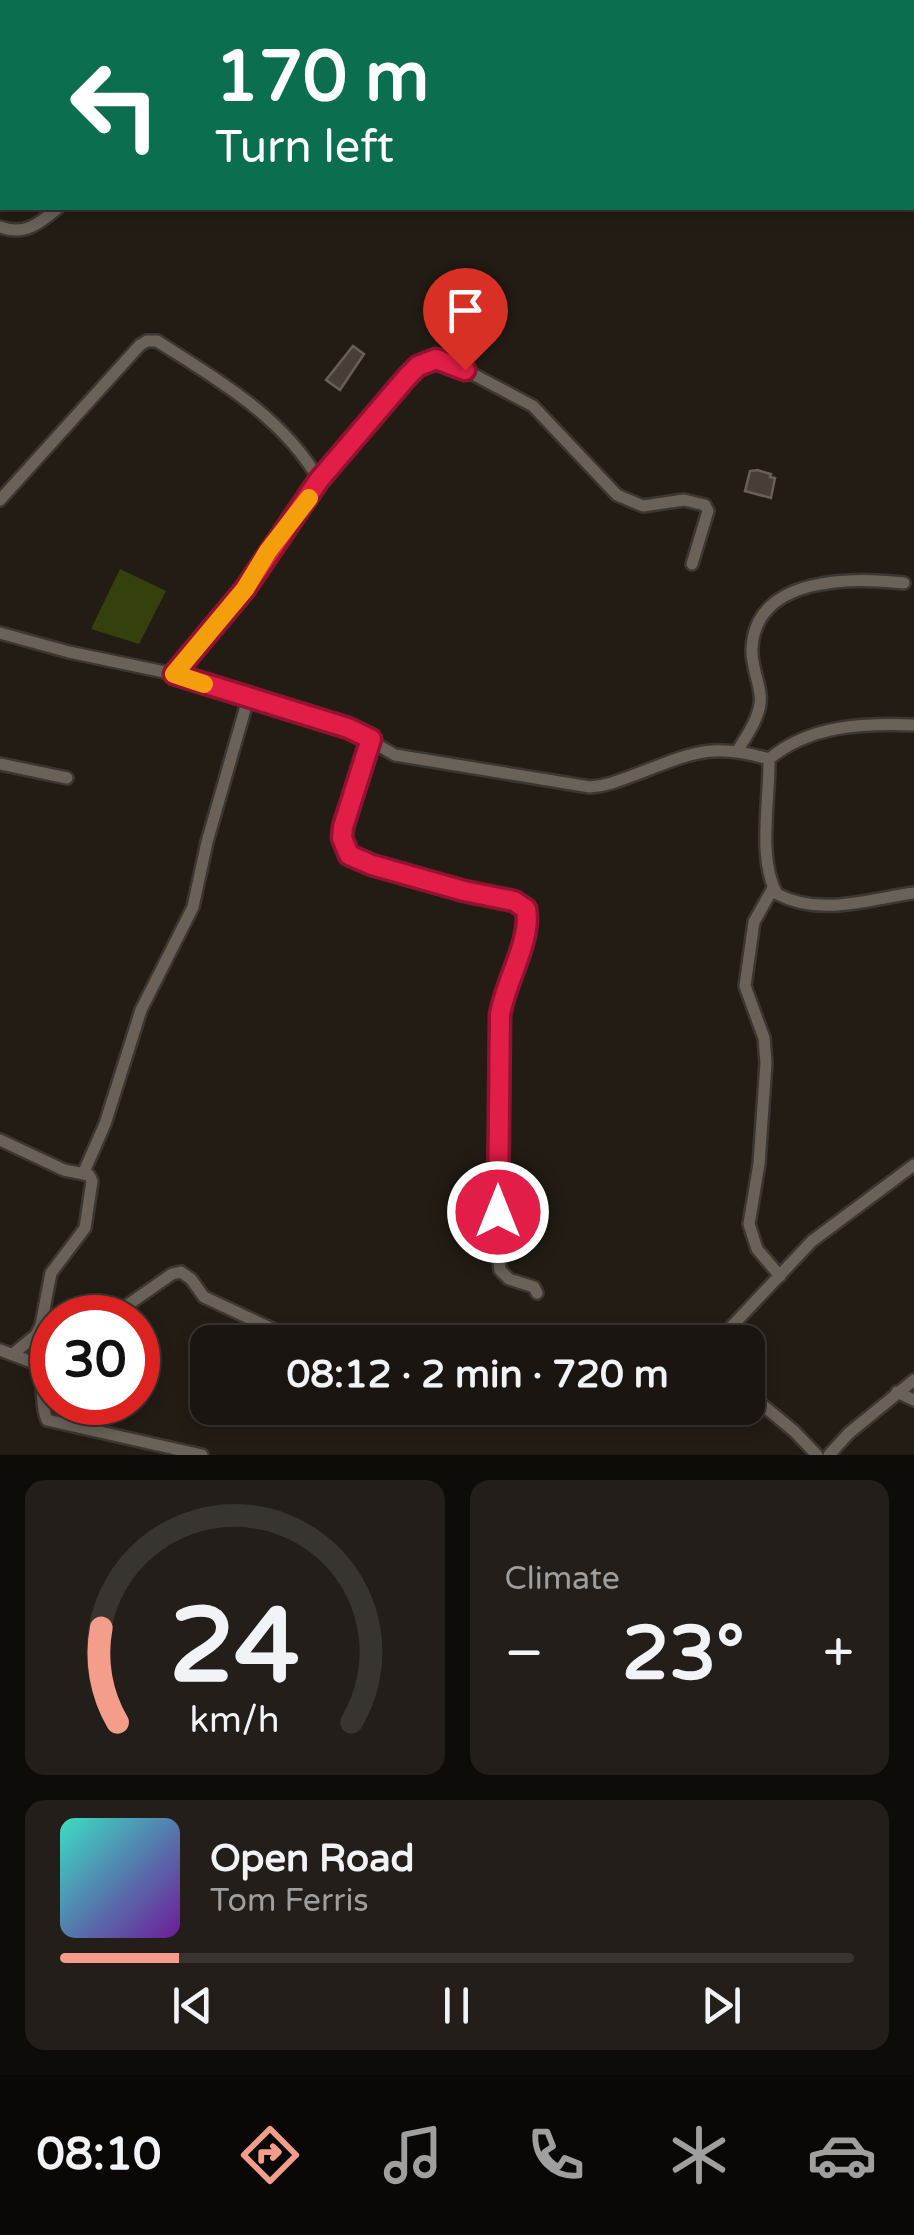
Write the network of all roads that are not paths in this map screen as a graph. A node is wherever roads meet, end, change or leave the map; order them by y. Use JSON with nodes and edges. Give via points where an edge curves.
{"nodes":[{"id":1,"x":56,"y":210,"type":"edge"},
{"id":2,"x":0,"y":227,"type":"edge"},
{"id":3,"x":319,"y":480,"type":"junction"},
{"id":4,"x":0,"y":500,"type":"edge"},
{"id":5,"x":692,"y":564,"type":"dead end"},
{"id":6,"x":904,"y":583,"type":"dead end"},
{"id":7,"x":0,"y":633,"type":"edge"},
{"id":8,"x":174,"y":674,"type":"junction"},
{"id":9,"x":248,"y":699,"type":"junction"},
{"id":10,"x":914,"y":725,"type":"edge"},
{"id":11,"x":371,"y":739,"type":"junction"},
{"id":12,"x":738,"y":750,"type":"junction"},
{"id":13,"x":770,"y":759,"type":"junction"},
{"id":14,"x":0,"y":764,"type":"edge"},
{"id":15,"x":67,"y":778,"type":"dead end"},
{"id":16,"x":773,"y":888,"type":"junction"},
{"id":17,"x":914,"y":893,"type":"edge"},
{"id":18,"x":0,"y":1140,"type":"edge"},
{"id":19,"x":914,"y":1165,"type":"edge"},
{"id":20,"x":83,"y":1174,"type":"junction"},
{"id":21,"x":780,"y":1276,"type":"junction"},
{"id":22,"x":537,"y":1293,"type":"dead end"},
{"id":23,"x":49,"y":1295,"type":"edge"},
{"id":24,"x":142,"y":1295,"type":"edge"},
{"id":25,"x":264,"y":1325,"type":"edge"},
{"id":26,"x":733,"y":1325,"type":"edge"},
{"id":27,"x":30,"y":1338,"type":"edge"},
{"id":28,"x":6,"y":1352,"type":"edge"},
{"id":29,"x":914,"y":1380,"type":"edge"},
{"id":30,"x":897,"y":1392,"type":"junction"},
{"id":31,"x":914,"y":1400,"type":"edge"},
{"id":32,"x":765,"y":1407,"type":"edge"},
{"id":33,"x":202,"y":1455,"type":"edge"},
{"id":34,"x":817,"y":1455,"type":"edge"},
{"id":35,"x":829,"y":1455,"type":"edge"}],
"edges":[{"from":1,"to":2,"type":"street","via":[[24,230]]},
{"from":3,"to":4,"type":"street","via":[[259,410],[152,340],[140,345]]},
{"from":3,"to":5,"type":"street","via":[[418,366],[446,360],[533,406],[617,496],[643,506],[684,500],[705,505]]},
{"from":3,"to":8,"type":"street","via":[[245,589]]},
{"from":6,"to":12,"type":"street","via":[[824,583],[767,608],[754,629],[751,652],[760,706]]},
{"from":7,"to":8,"type":"street"},
{"from":8,"to":9,"type":"street"},
{"from":9,"to":11,"type":"street"},
{"from":9,"to":20,"type":"street","via":[[194,907],[141,1010]]},
{"from":10,"to":13,"type":"street","via":[[833,729],[789,743]]},
{"from":11,"to":12,"type":"street","via":[[401,756],[590,786],[693,752]]},
{"from":11,"to":22,"type":"street","via":[[343,827],[349,855],[526,909],[500,1015],[498,1244],[500,1270]]},
{"from":12,"to":13,"type":"street"},
{"from":13,"to":16,"type":"street","via":[[766,828]]},
{"from":14,"to":15,"type":"street"},
{"from":16,"to":17,"type":"street","via":[[792,901],[826,907]]},
{"from":16,"to":21,"type":"street","via":[[754,922],[744,986],[766,1063],[750,1224],[756,1249]]},
{"from":18,"to":20,"type":"street"},
{"from":19,"to":21,"type":"street","via":[[812,1241]]},
{"from":20,"to":23,"type":"street","via":[[92,1181],[87,1220],[51,1273]]},
{"from":21,"to":26,"type":"street"},
{"from":24,"to":25,"type":"street","via":[[181,1272],[204,1297]]},
{"from":27,"to":28,"type":"street"},
{"from":28,"to":33,"type":"street","via":[[37,1364],[47,1420]]},
{"from":29,"to":30,"type":"street"},
{"from":30,"to":31,"type":"street"},
{"from":30,"to":35,"type":"street"},
{"from":32,"to":34,"type":"street"}]}
